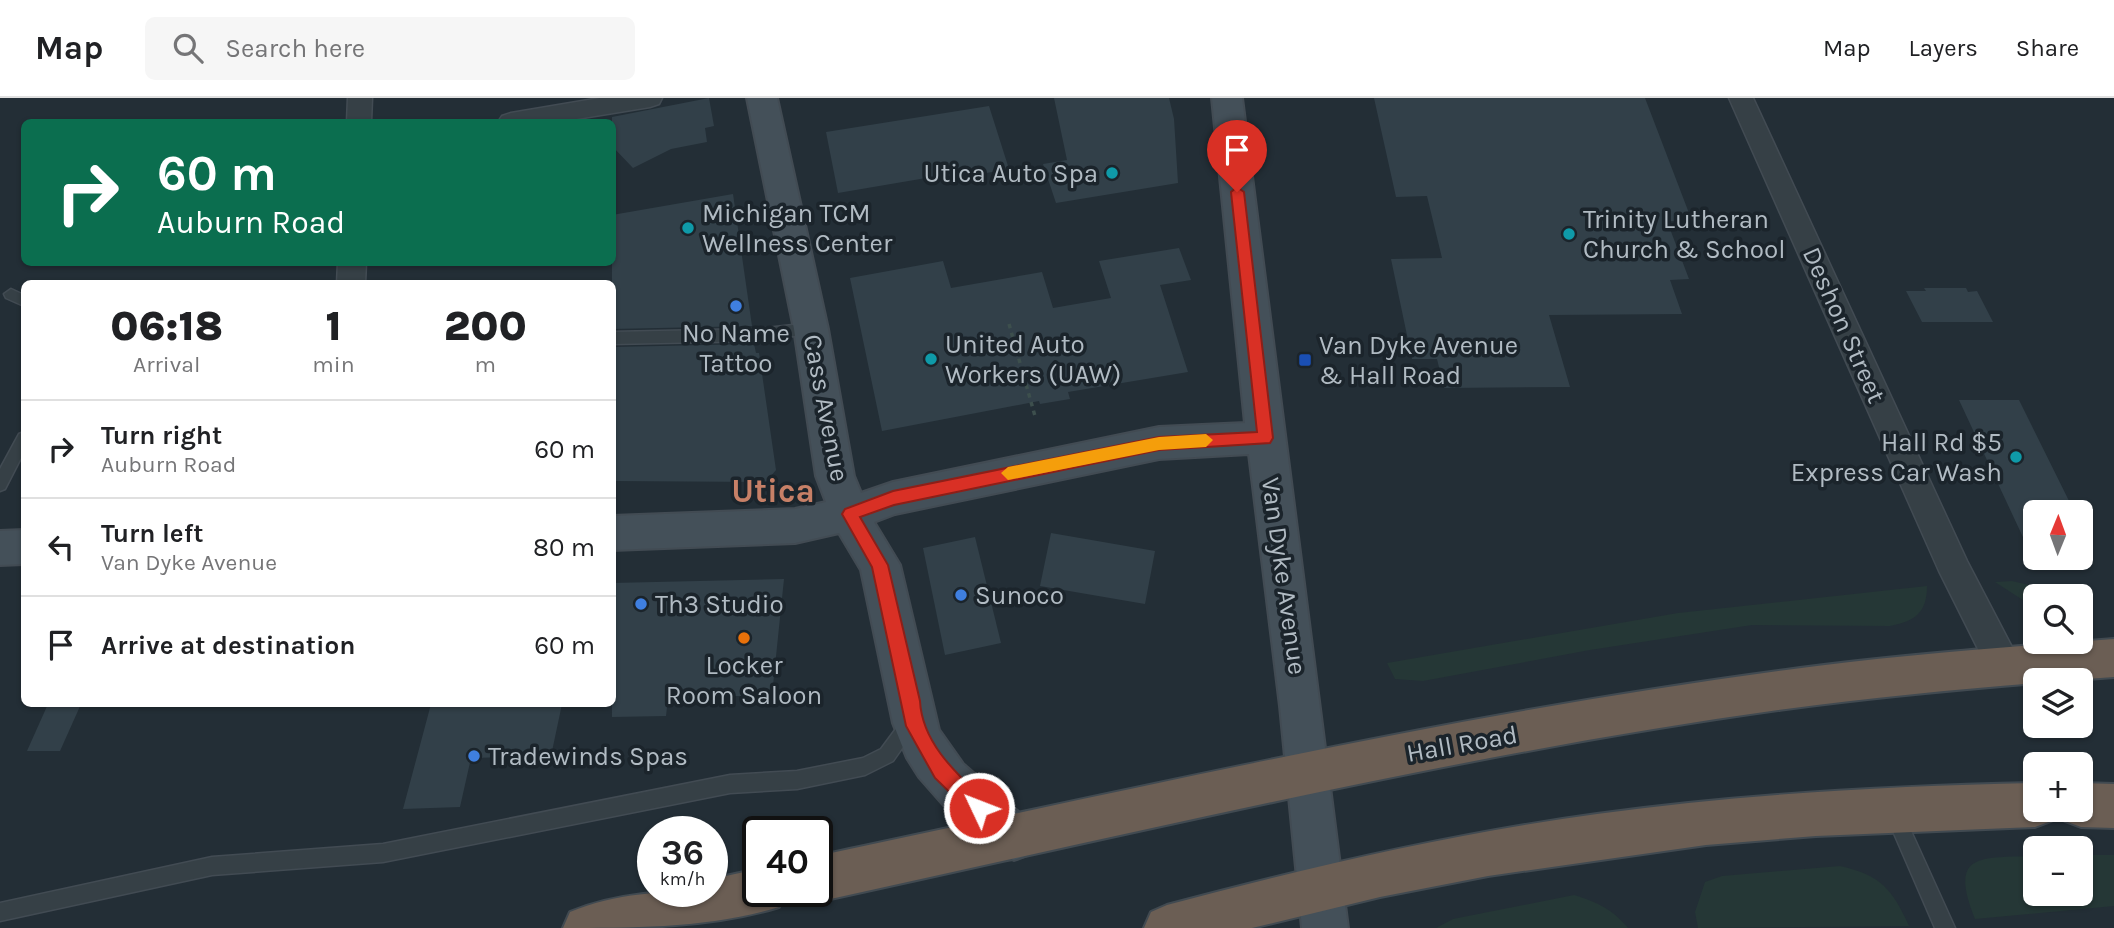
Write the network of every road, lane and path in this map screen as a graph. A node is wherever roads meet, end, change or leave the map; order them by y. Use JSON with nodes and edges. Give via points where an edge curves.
{"nodes":[{"id":1,"x":360,"y":98,"type":"edge"},
{"id":2,"x":650,"y":98,"type":"edge"},
{"id":3,"x":762,"y":98,"type":"edge"},
{"id":4,"x":1227,"y":98,"type":"edge"},
{"id":5,"x":1741,"y":98,"type":"edge"},
{"id":6,"x":359,"y":119,"type":"edge"},
{"id":7,"x":528,"y":119,"type":"edge"},
{"id":8,"x":1009,"y":324,"type":"dead end"},
{"id":9,"x":811,"y":329,"type":"junction"},
{"id":10,"x":616,"y":338,"type":"edge"},
{"id":11,"x":1035,"y":416,"type":"dead end"},
{"id":12,"x":1265,"y":438,"type":"junction"},
{"id":13,"x":21,"y":444,"type":"edge"},
{"id":14,"x":0,"y":484,"type":"edge"},
{"id":15,"x":850,"y":514,"type":"junction"},
{"id":16,"x":616,"y":533,"type":"edge"},
{"id":17,"x":21,"y":547,"type":"edge"},
{"id":18,"x":0,"y":548,"type":"edge"},
{"id":19,"x":2114,"y":658,"type":"edge"},
{"id":20,"x":2003,"y":664,"type":"junction"},
{"id":21,"x":912,"y":720,"type":"junction"},
{"id":22,"x":1309,"y":773,"type":"junction"},
{"id":23,"x":2023,"y":805,"type":"edge"},
{"id":24,"x":2093,"y":806,"type":"edge"},
{"id":25,"x":2114,"y":806,"type":"edge"},
{"id":26,"x":1892,"y":810,"type":"junction"},
{"id":27,"x":1014,"y":838,"type":"junction"},
{"id":28,"x":833,"y":876,"type":"edge"},
{"id":29,"x":742,"y":895,"type":"edge"},
{"id":30,"x":1323,"y":908,"type":"edge"},
{"id":31,"x":0,"y":912,"type":"edge"},
{"id":32,"x":586,"y":928,"type":"edge"},
{"id":33,"x":1167,"y":928,"type":"edge"},
{"id":34,"x":1945,"y":928,"type":"edge"}],
"edges":[{"from":1,"to":6,"type":"street"},
{"from":2,"to":7,"type":"street"},
{"from":3,"to":9,"type":"street","name":"Cass Avenue"},
{"from":4,"to":12,"type":"street","name":"Van Dyke Avenue"},
{"from":5,"to":20,"type":"street","name":"Deshon Street","via":[[1955,570]]},
{"from":8,"to":11,"type":"path"},
{"from":9,"to":10,"type":"lane","via":[[757,335]]},
{"from":9,"to":15,"type":"street","name":"Cass Avenue","via":[[835,476]]},
{"from":12,"to":15,"type":"street","via":[[1159,443],[893,498]]},
{"from":12,"to":22,"type":"street","name":"Van Dyke Avenue"},
{"from":13,"to":14,"type":"lane"},
{"from":15,"to":16,"type":"street","via":[[795,526]]},
{"from":15,"to":21,"type":"street","name":"Cass Avenue","via":[[880,565]]},
{"from":17,"to":18,"type":"street"},
{"from":19,"to":20,"type":"highway","name":"Hall Road"},
{"from":20,"to":22,"type":"highway","name":"Hall Road","via":[[1783,689]]},
{"from":21,"to":27,"type":"street","name":"Cass Avenue","via":[[942,772]]},
{"from":21,"to":31,"type":"lane","via":[[887,755],[865,766],[797,780],[730,784],[383,853],[212,866]]},
{"from":22,"to":27,"type":"highway","name":"Hall Road"},
{"from":22,"to":30,"type":"street","name":"Van Dyke Avenue"},
{"from":23,"to":26,"type":"highway"},
{"from":24,"to":25,"type":"highway"},
{"from":26,"to":30,"type":"highway","via":[[1805,814],[1524,848]]},
{"from":26,"to":34,"type":"lane"},
{"from":27,"to":28,"type":"highway","name":"Hall Road"},
{"from":29,"to":32,"type":"highway"},
{"from":30,"to":33,"type":"highway"}]}
